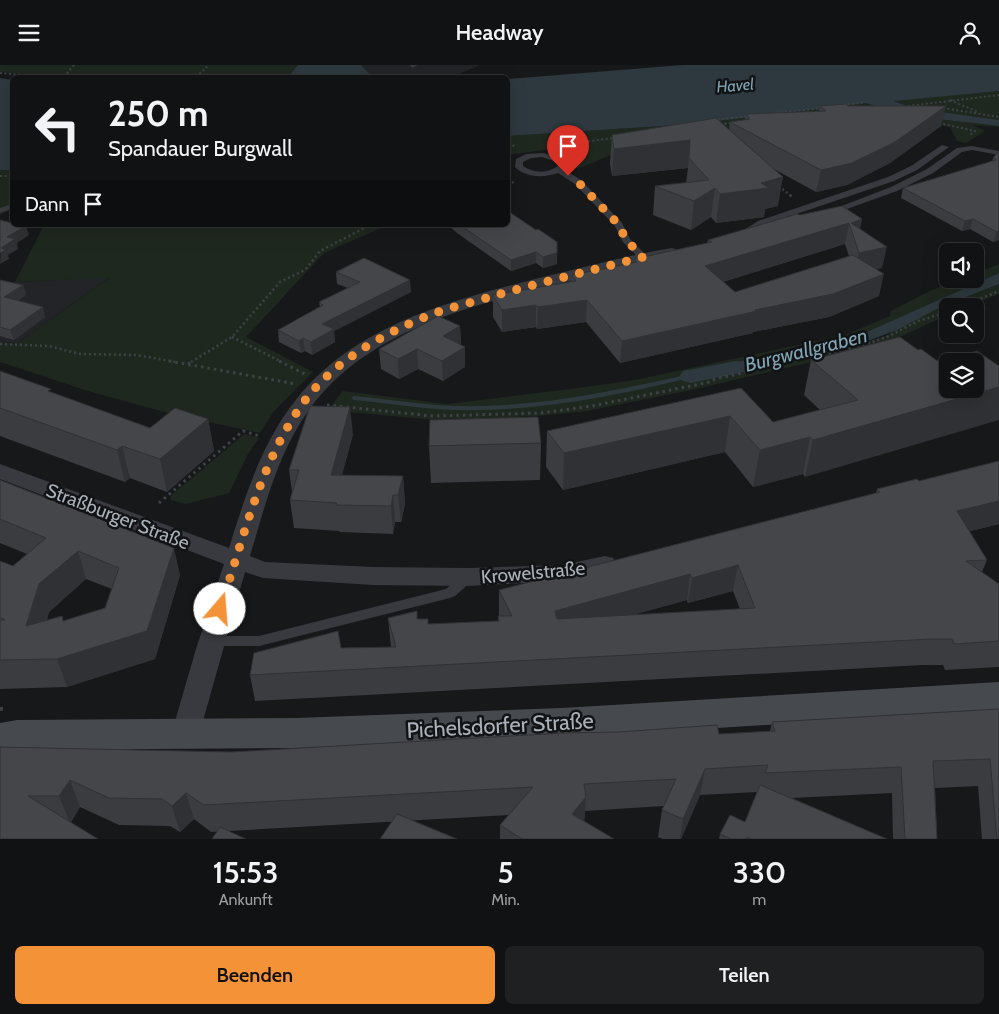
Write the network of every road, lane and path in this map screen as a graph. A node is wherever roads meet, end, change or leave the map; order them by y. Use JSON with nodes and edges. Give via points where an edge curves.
{"nodes":[{"id":1,"x":74,"y":65,"type":"edge"},
{"id":2,"x":209,"y":65,"type":"edge"},
{"id":3,"x":0,"y":73,"type":"edge"},
{"id":4,"x":23,"y":75,"type":"edge"},
{"id":5,"x":66,"y":75,"type":"edge"},
{"id":6,"x":198,"y":75,"type":"edge"},
{"id":7,"x":999,"y":95,"type":"edge"},
{"id":8,"x":950,"y":100,"type":"junction"},
{"id":9,"x":862,"y":103,"type":"dead end"},
{"id":10,"x":920,"y":104,"type":"junction"},
{"id":11,"x":836,"y":106,"type":"edge"},
{"id":12,"x":827,"y":107,"type":"edge"},
{"id":13,"x":906,"y":107,"type":"edge"},
{"id":14,"x":772,"y":114,"type":"edge"},
{"id":15,"x":983,"y":115,"type":"junction"},
{"id":16,"x":752,"y":116,"type":"edge"},
{"id":17,"x":999,"y":117,"type":"edge"},
{"id":18,"x":713,"y":120,"type":"edge"},
{"id":19,"x":736,"y":123,"type":"edge"},
{"id":20,"x":933,"y":123,"type":"edge"},
{"id":21,"x":719,"y":124,"type":"edge"},
{"id":22,"x":619,"y":137,"type":"edge"},
{"id":23,"x":590,"y":141,"type":"junction"},
{"id":24,"x":552,"y":143,"type":"dead end"},
{"id":25,"x":945,"y":147,"type":"joint"},
{"id":26,"x":999,"y":153,"type":"edge"},
{"id":27,"x":570,"y":161,"type":"dead end"},
{"id":28,"x":559,"y":170,"type":"junction"},
{"id":29,"x":773,"y":181,"type":"edge"},
{"id":30,"x":805,"y":209,"type":"junction"},
{"id":31,"x":817,"y":216,"type":"edge"},
{"id":32,"x":366,"y":227,"type":"edge"},
{"id":33,"x":764,"y":231,"type":"edge"},
{"id":34,"x":688,"y":250,"type":"edge"},
{"id":35,"x":643,"y":257,"type":"junction"},
{"id":36,"x":999,"y":291,"type":"edge"},
{"id":37,"x":982,"y":298,"type":"edge"},
{"id":38,"x":247,"y":313,"type":"dead end"},
{"id":39,"x":254,"y":315,"type":"junction"},
{"id":40,"x":939,"y":316,"type":"edge"},
{"id":41,"x":232,"y":337,"type":"junction"},
{"id":42,"x":0,"y":343,"type":"edge"},
{"id":43,"x":188,"y":364,"type":"junction"},
{"id":44,"x":312,"y":378,"type":"dead end"},
{"id":45,"x":304,"y":385,"type":"dead end"},
{"id":46,"x":319,"y":404,"type":"edge"},
{"id":47,"x":263,"y":436,"type":"dead end"},
{"id":48,"x":0,"y":471,"type":"edge"},
{"id":49,"x":159,"y":503,"type":"dead end"},
{"id":50,"x":627,"y":560,"type":"edge"},
{"id":51,"x":236,"y":561,"type":"junction"},
{"id":52,"x":468,"y":577,"type":"junction"},
{"id":53,"x":210,"y":641,"type":"junction"},
{"id":54,"x":999,"y":696,"type":"edge"},
{"id":55,"x":185,"y":735,"type":"junction"},
{"id":56,"x":0,"y":738,"type":"edge"}],
"edges":[{"from":1,"to":5,"type":"path"},
{"from":2,"to":6,"type":"path"},
{"from":3,"to":4,"type":"path"},
{"from":7,"to":8,"type":"path"},
{"from":8,"to":10,"type":"path"},
{"from":8,"to":15,"type":"path"},
{"from":9,"to":11,"type":"path"},
{"from":10,"to":13,"type":"path"},
{"from":10,"to":15,"type":"path"},
{"from":12,"to":14,"type":"path"},
{"from":15,"to":17,"type":"path"},
{"from":16,"to":18,"type":"path"},
{"from":19,"to":21,"type":"path"},
{"from":20,"to":25,"type":"path","via":[[975,131],[962,142]]},
{"from":22,"to":23,"type":"path"},
{"from":23,"to":24,"type":"path"},
{"from":23,"to":27,"type":"path"},
{"from":25,"to":30,"type":"lane","via":[[891,179]]},
{"from":26,"to":31,"type":"lane","via":[[972,148],[960,150],[930,171],[894,189]]},
{"from":28,"to":28,"type":"lane","via":[[561,161],[550,156],[529,157],[518,164],[533,173]]},
{"from":28,"to":35,"type":"lane","via":[[578,182],[619,225],[626,240]]},
{"from":29,"to":30,"type":"path"},
{"from":30,"to":33,"type":"lane","via":[[761,223],[738,236]]},
{"from":32,"to":39,"type":"path","via":[[320,251],[305,269],[280,282]]},
{"from":34,"to":35,"type":"street"},
{"from":35,"to":51,"type":"street","via":[[426,316],[380,337],[340,365],[312,392],[288,428],[260,485]]},
{"from":36,"to":37,"type":"path"},
{"from":38,"to":39,"type":"path"},
{"from":39,"to":41,"type":"path"},
{"from":40,"to":46,"type":"path","via":[[918,321],[887,337],[857,347],[592,406],[541,413],[432,416]]},
{"from":41,"to":43,"type":"path"},
{"from":41,"to":44,"type":"path"},
{"from":42,"to":43,"type":"path","via":[[49,347],[80,354],[136,355]]},
{"from":43,"to":45,"type":"path"},
{"from":47,"to":49,"type":"path","via":[[243,431]]},
{"from":48,"to":51,"type":"street","name":"Straßburger Straße"},
{"from":50,"to":52,"type":"street","name":"Krowelstraße","via":[[562,573]]},
{"from":51,"to":52,"type":"street","name":"Krowelstraße","via":[[263,570]]},
{"from":51,"to":53,"type":"street"},
{"from":52,"to":53,"type":"lane","via":[[450,593],[259,641]]},
{"from":53,"to":55,"type":"street"},
{"from":54,"to":55,"type":"street","name":"Pichelsdorfer Straße","via":[[562,723]]},
{"from":55,"to":56,"type":"street","name":"Pichelsdorfer Straße","via":[[17,735]]}]}
